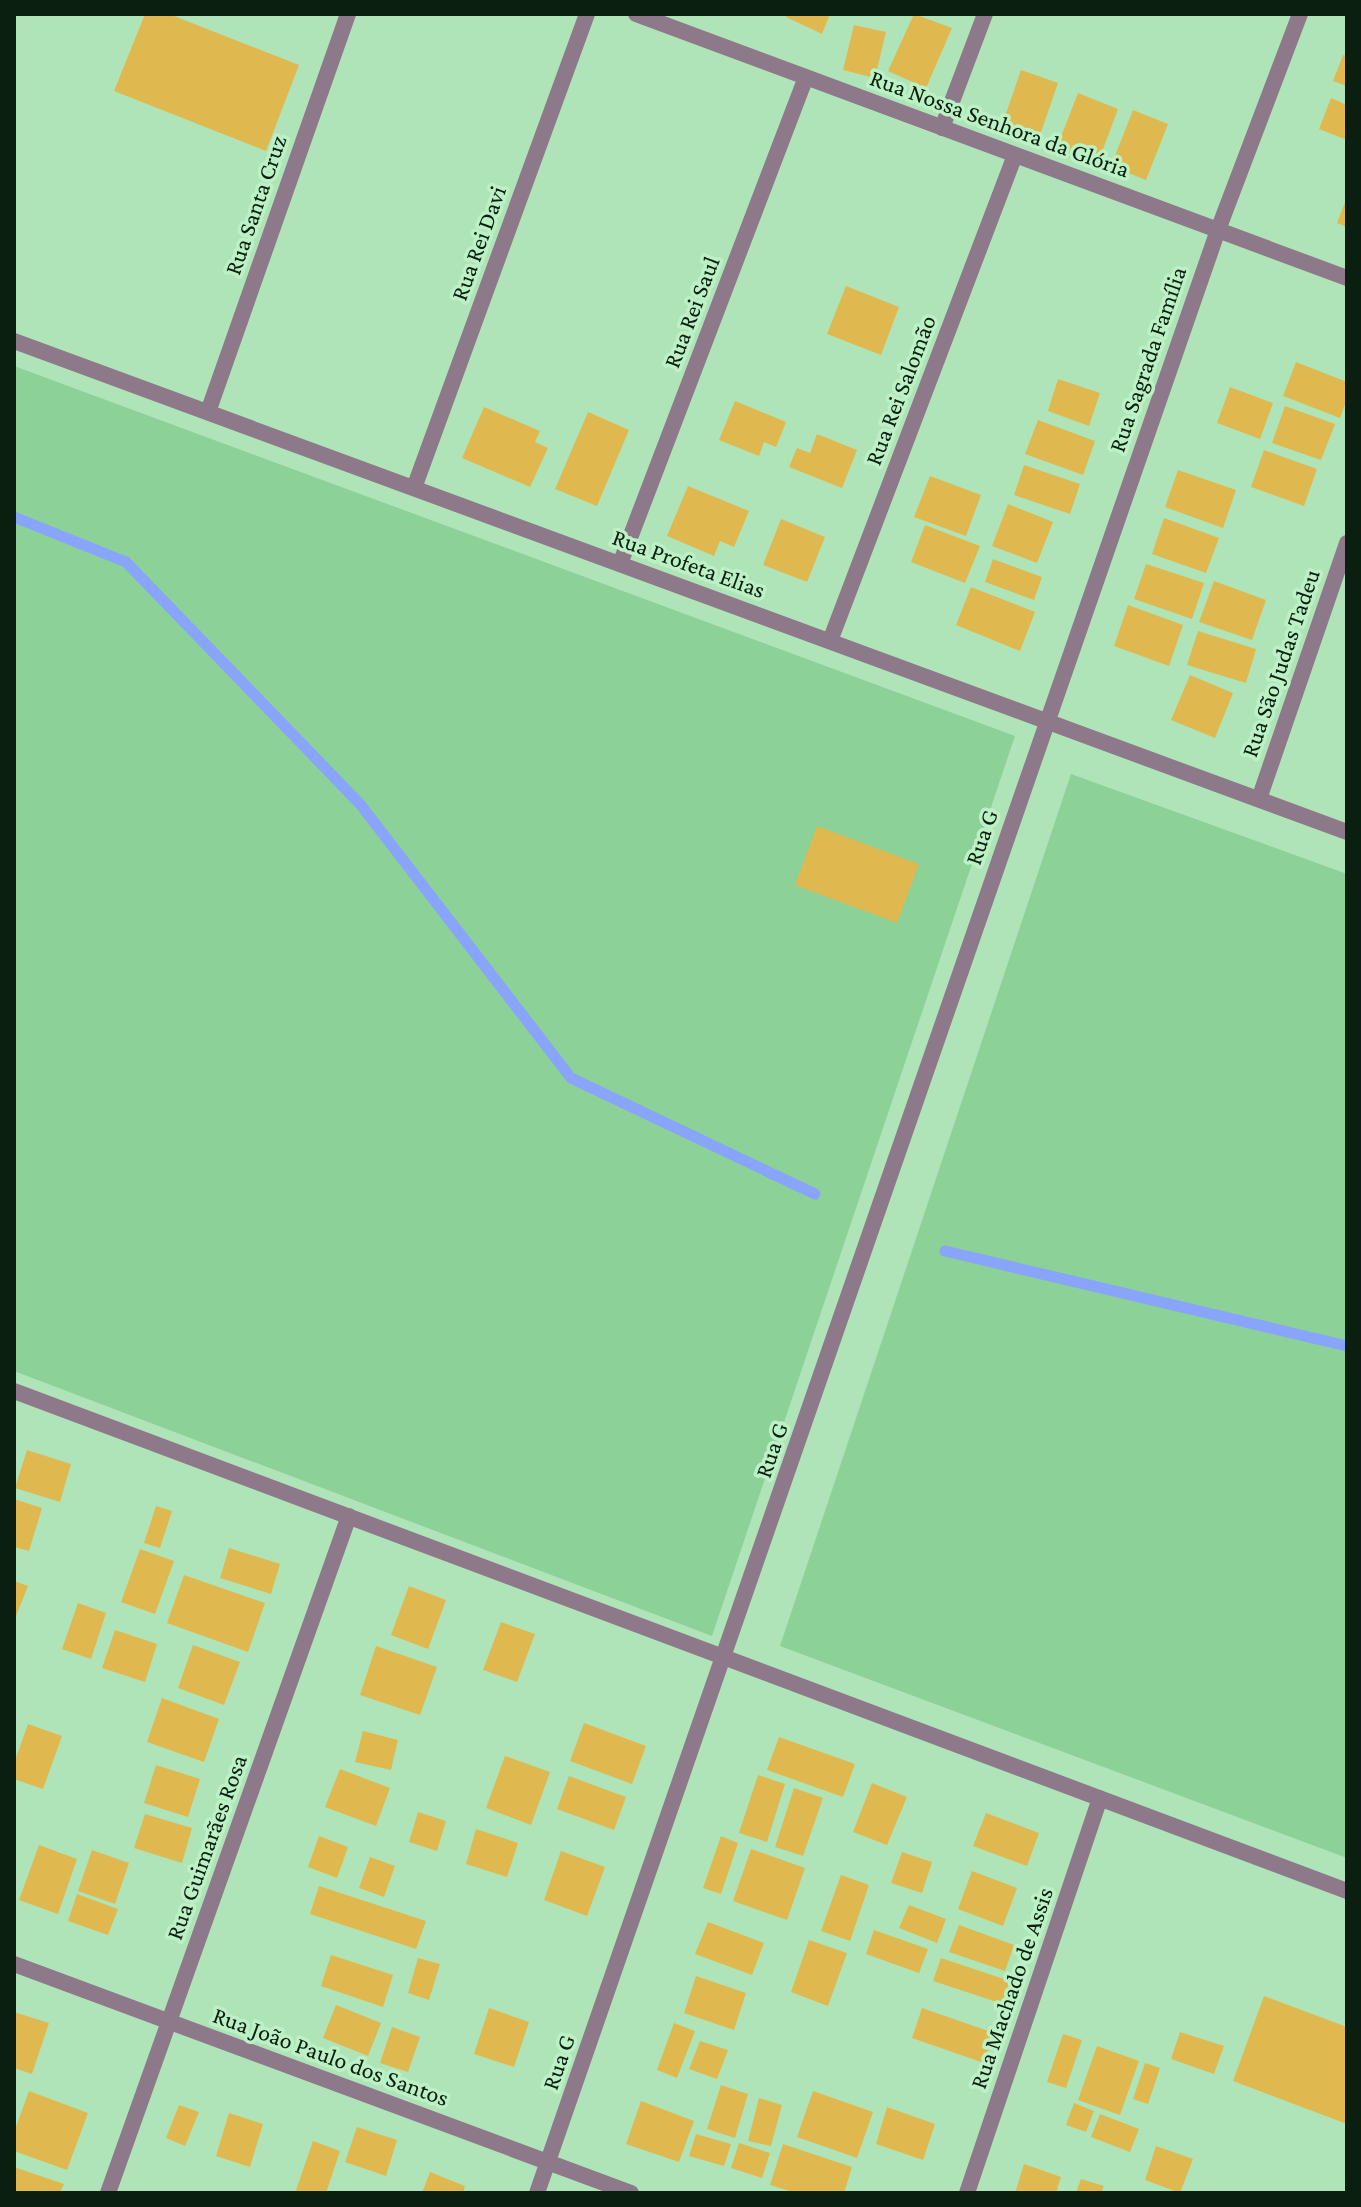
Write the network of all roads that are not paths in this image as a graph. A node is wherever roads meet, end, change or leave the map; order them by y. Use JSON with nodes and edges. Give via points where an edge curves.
{"nodes":[{"id":1,"x":348,"y":14,"type":"edge"},
{"id":2,"x":587,"y":14,"type":"edge"},
{"id":3,"x":636,"y":14,"type":"edge"},
{"id":4,"x":985,"y":14,"type":"edge"},
{"id":5,"x":1300,"y":14,"type":"edge"},
{"id":6,"x":670,"y":20,"type":"edge"},
{"id":7,"x":806,"y":77,"type":"junction"},
{"id":8,"x":942,"y":128,"type":"junction"},
{"id":9,"x":1015,"y":155,"type":"junction"},
{"id":10,"x":1218,"y":230,"type":"junction"},
{"id":11,"x":1347,"y":278,"type":"edge"},
{"id":12,"x":14,"y":341,"type":"edge"},
{"id":13,"x":208,"y":412,"type":"junction"},
{"id":14,"x":414,"y":488,"type":"junction"},
{"id":15,"x":1347,"y":543,"type":"edge"},
{"id":16,"x":620,"y":564,"type":"junction"},
{"id":17,"x":830,"y":641,"type":"junction"},
{"id":18,"x":1046,"y":721,"type":"junction"},
{"id":19,"x":1259,"y":799,"type":"junction"},
{"id":20,"x":1347,"y":832,"type":"edge"},
{"id":21,"x":14,"y":1391,"type":"edge"},
{"id":22,"x":349,"y":1516,"type":"junction"},
{"id":23,"x":726,"y":1655,"type":"junction"},
{"id":24,"x":1100,"y":1798,"type":"junction"},
{"id":25,"x":1347,"y":1891,"type":"edge"},
{"id":26,"x":14,"y":1964,"type":"edge"},
{"id":27,"x":169,"y":2021,"type":"junction"},
{"id":28,"x":548,"y":2162,"type":"junction"},
{"id":29,"x":108,"y":2193,"type":"edge"},
{"id":30,"x":537,"y":2193,"type":"edge"},
{"id":31,"x":631,"y":2193,"type":"edge"},
{"id":32,"x":967,"y":2193,"type":"edge"}],
"edges":[{"from":1,"to":13,"type":"street","name":"Rua Santa Cruz"},
{"from":2,"to":14,"type":"street","name":"Rua Rei Davi"},
{"from":3,"to":6,"type":"street","name":"Rua Nossa Senhora da Glória"},
{"from":4,"to":8,"type":"street"},
{"from":5,"to":10,"type":"street","name":"Rua Sagrada Família"},
{"from":6,"to":7,"type":"street","name":"Rua Nossa Senhora da Glória"},
{"from":7,"to":8,"type":"street","name":"Rua Nossa Senhora da Glória"},
{"from":7,"to":16,"type":"street","name":"Rua Rei Saul"},
{"from":8,"to":9,"type":"street","name":"Rua Nossa Senhora da Glória"},
{"from":9,"to":10,"type":"street","name":"Rua Nossa Senhora da Glória"},
{"from":9,"to":17,"type":"street","name":"Rua Rei Salomão"},
{"from":10,"to":11,"type":"street","name":"Rua Nossa Senhora da Glória"},
{"from":10,"to":18,"type":"street","name":"Rua Sagrada Família"},
{"from":12,"to":13,"type":"street","name":"Rua Profeta Elias"},
{"from":13,"to":14,"type":"street","name":"Rua Profeta Elias"},
{"from":14,"to":16,"type":"street","name":"Rua Profeta Elias"},
{"from":15,"to":19,"type":"street","name":"Rua São Judas Tadeu"},
{"from":16,"to":17,"type":"street","name":"Rua Profeta Elias"},
{"from":17,"to":18,"type":"street","name":"Rua Profeta Elias"},
{"from":18,"to":19,"type":"street","name":"Rua Profeta Elias"},
{"from":18,"to":23,"type":"street","name":"Rua G"},
{"from":19,"to":20,"type":"street","name":"Rua Profeta Elias"},
{"from":21,"to":22,"type":"street"},
{"from":22,"to":23,"type":"street"},
{"from":22,"to":27,"type":"street","name":"Rua Guimarães Rosa"},
{"from":23,"to":24,"type":"street"},
{"from":23,"to":28,"type":"street","name":"Rua G"},
{"from":24,"to":25,"type":"street"},
{"from":24,"to":32,"type":"street","name":"Rua Machado de Assis"},
{"from":26,"to":27,"type":"street","name":"Rua João Paulo dos Santos"},
{"from":27,"to":28,"type":"street","name":"Rua João Paulo dos Santos"},
{"from":27,"to":29,"type":"street","name":"Rua Guimarães Rosa"},
{"from":28,"to":30,"type":"street","name":"Rua G"},
{"from":28,"to":31,"type":"street","name":"Rua João Paulo dos Santos"}]}
